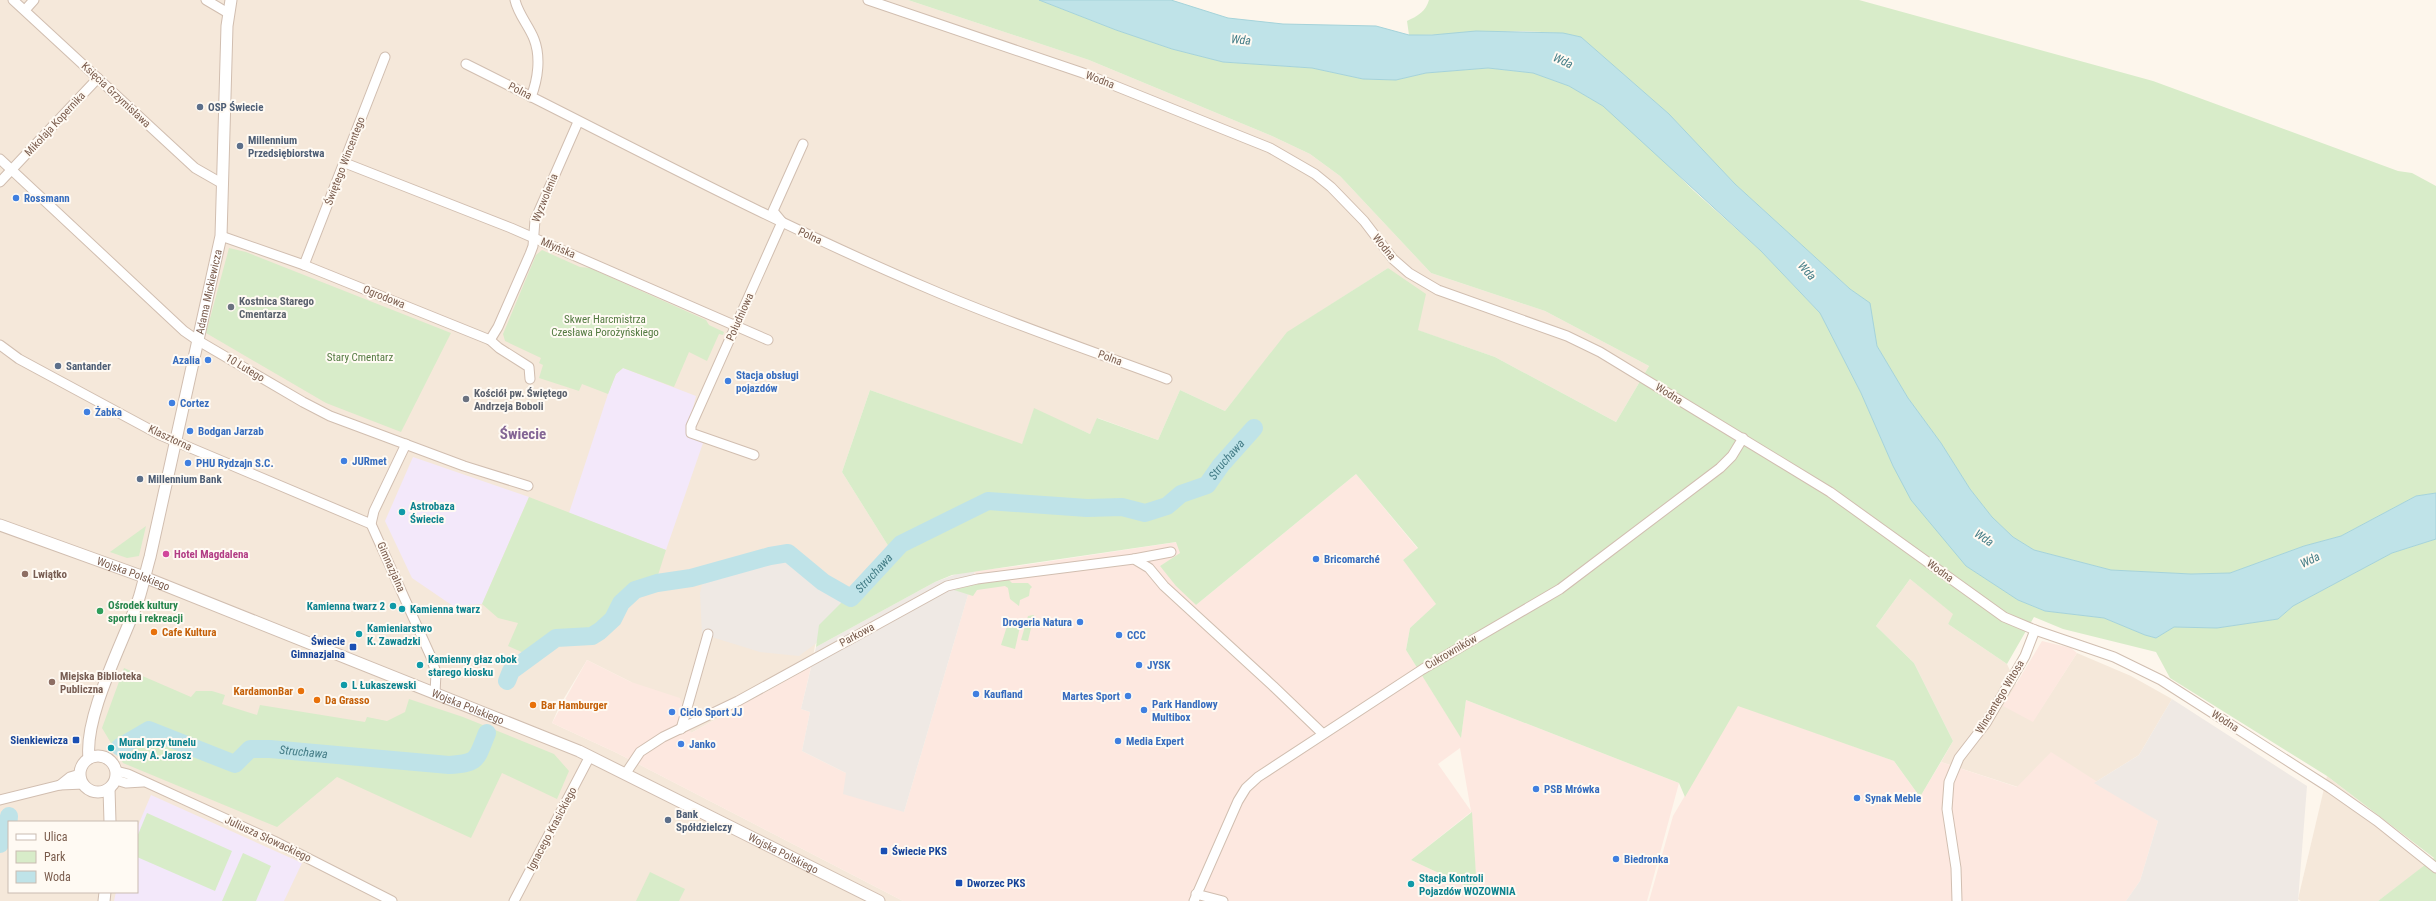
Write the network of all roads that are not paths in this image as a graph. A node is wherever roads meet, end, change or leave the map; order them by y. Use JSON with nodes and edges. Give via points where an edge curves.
{"nodes":[{"id":1,"x":13,"y":0,"type":"edge"},
{"id":2,"x":34,"y":0,"type":"edge"},
{"id":3,"x":206,"y":0,"type":"edge"},
{"id":4,"x":231,"y":0,"type":"edge"},
{"id":5,"x":516,"y":0,"type":"edge"},
{"id":6,"x":868,"y":0,"type":"edge"},
{"id":7,"x":25,"y":10,"type":"junction"},
{"id":8,"x":228,"y":13,"type":"junction"},
{"id":9,"x":385,"y":57,"type":"dead end"},
{"id":10,"x":466,"y":64,"type":"dead end"},
{"id":11,"x":98,"y":78,"type":"junction"},
{"id":12,"x":532,"y":97,"type":"junction"},
{"id":13,"x":578,"y":122,"type":"junction"},
{"id":14,"x":804,"y":144,"type":"dead end"},
{"id":15,"x":0,"y":159,"type":"edge"},
{"id":16,"x":345,"y":163,"type":"junction"},
{"id":17,"x":12,"y":170,"type":"junction"},
{"id":18,"x":0,"y":182,"type":"edge"},
{"id":19,"x":223,"y":184,"type":"junction"},
{"id":20,"x":782,"y":222,"type":"junction"},
{"id":21,"x":221,"y":236,"type":"junction"},
{"id":22,"x":534,"y":238,"type":"junction"},
{"id":23,"x":304,"y":265,"type":"junction"},
{"id":24,"x":735,"y":326,"type":"junction"},
{"id":25,"x":197,"y":340,"type":"junction"},
{"id":26,"x":490,"y":340,"type":"junction"},
{"id":27,"x":768,"y":340,"type":"dead end"},
{"id":28,"x":0,"y":345,"type":"edge"},
{"id":29,"x":530,"y":379,"type":"dead end"},
{"id":30,"x":1167,"y":379,"type":"dead end"},
{"id":31,"x":1743,"y":438,"type":"junction"},
{"id":32,"x":175,"y":442,"type":"junction"},
{"id":33,"x":406,"y":444,"type":"junction"},
{"id":34,"x":754,"y":455,"type":"dead end"},
{"id":35,"x":528,"y":486,"type":"dead end"},
{"id":36,"x":371,"y":524,"type":"junction"},
{"id":37,"x":0,"y":525,"type":"edge"},
{"id":38,"x":1170,"y":552,"type":"dead end"},
{"id":39,"x":1134,"y":559,"type":"junction"},
{"id":40,"x":144,"y":577,"type":"junction"},
{"id":41,"x":2035,"y":630,"type":"junction"},
{"id":42,"x":708,"y":634,"type":"dead end"},
{"id":43,"x":435,"y":693,"type":"junction"},
{"id":44,"x":681,"y":729,"type":"junction"},
{"id":45,"x":92,"y":733,"type":"junction"},
{"id":46,"x":1322,"y":733,"type":"junction"},
{"id":47,"x":102,"y":756,"type":"junction"},
{"id":48,"x":590,"y":756,"type":"junction"},
{"id":49,"x":89,"y":758,"type":"junction"},
{"id":50,"x":626,"y":773,"type":"junction"},
{"id":51,"x":80,"y":774,"type":"junction"},
{"id":52,"x":110,"y":783,"type":"junction"},
{"id":53,"x":84,"y":784,"type":"junction"},
{"id":54,"x":60,"y":785,"type":"junction"},
{"id":55,"x":0,"y":800,"type":"edge"},
{"id":56,"x":110,"y":820,"type":"edge"},
{"id":57,"x":2436,"y":868,"type":"edge"},
{"id":58,"x":1195,"y":898,"type":"edge"},
{"id":59,"x":873,"y":900,"type":"edge"},
{"id":60,"x":392,"y":901,"type":"edge"},
{"id":61,"x":514,"y":901,"type":"edge"},
{"id":62,"x":1223,"y":901,"type":"edge"},
{"id":63,"x":1957,"y":901,"type":"edge"}],
"edges":[{"from":1,"to":7,"type":"street","name":"Księcia Grzymisława"},
{"from":2,"to":7,"type":"street"},
{"from":3,"to":8,"type":"street"},
{"from":4,"to":8,"type":"street","name":"Adama Mickiewicza"},
{"from":5,"to":12,"type":"street","via":[[535,40],[538,60]]},
{"from":6,"to":31,"type":"street","name":"Wodna","via":[[1083,73],[1270,148],[1315,174],[1331,187],[1364,221],[1393,259],[1425,283],[1585,344]]},
{"from":7,"to":11,"type":"street","name":"Księcia Grzymisława"},
{"from":8,"to":19,"type":"street","name":"Adama Mickiewicza"},
{"from":9,"to":16,"type":"street","name":"Świętego Wincentego"},
{"from":10,"to":12,"type":"street","name":"Polna"},
{"from":11,"to":17,"type":"street","name":"Mikołaja Kopernika"},
{"from":11,"to":19,"type":"street","name":"Księcia Grzymisława","via":[[195,168]]},
{"from":12,"to":13,"type":"street","name":"Polna"},
{"from":13,"to":20,"type":"street","name":"Polna"},
{"from":13,"to":22,"type":"street","name":"Wyzwolenia","via":[[535,220]]},
{"from":14,"to":20,"type":"street","via":[[773,211]]},
{"from":15,"to":17,"type":"street","name":"10 Lutego"},
{"from":16,"to":22,"type":"street","name":"Młyńska"},
{"from":16,"to":23,"type":"street","name":"Świętego Wincentego"},
{"from":17,"to":18,"type":"street","name":"Mikołaja Kopernika"},
{"from":17,"to":25,"type":"street","name":"10 Lutego","via":[[184,331]]},
{"from":19,"to":21,"type":"street","name":"Adama Mickiewicza"},
{"from":20,"to":24,"type":"street","name":"Południowa"},
{"from":20,"to":30,"type":"street","name":"Polna","via":[[949,297]]},
{"from":21,"to":23,"type":"street","name":"Ogrodowa"},
{"from":21,"to":25,"type":"street","name":"Adama Mickiewicza"},
{"from":22,"to":24,"type":"street","name":"Młyńska"},
{"from":22,"to":26,"type":"street","name":"Wyzwolenia","via":[[530,254],[498,328]]},
{"from":23,"to":26,"type":"street","name":"Ogrodowa"},
{"from":24,"to":27,"type":"street","name":"Młyńska"},
{"from":24,"to":34,"type":"street","name":"Południowa","via":[[694,420],[692,433]]},
{"from":25,"to":32,"type":"street","name":"Adama Mickiewicza"},
{"from":25,"to":33,"type":"street","name":"10 Lutego","via":[[330,416]]},
{"from":26,"to":29,"type":"street","name":"Ogrodowa","via":[[529,366]]},
{"from":28,"to":32,"type":"street","name":"Klasztorna","via":[[19,360]]},
{"from":31,"to":41,"type":"street","name":"Wodna","via":[[1862,514],[1995,611]]},
{"from":31,"to":46,"type":"street","name":"Cukrowników","via":[[1732,456],[1720,468],[1571,580],[1423,668]]},
{"from":32,"to":36,"type":"street","name":"Klasztorna"},
{"from":32,"to":40,"type":"street","name":"Adama Mickiewicza","via":[[164,500]]},
{"from":33,"to":35,"type":"street","name":"10 Lutego"},
{"from":33,"to":36,"type":"street","via":[[374,511]]},
{"from":36,"to":43,"type":"street","name":"Gimnazjalna","via":[[431,657],[436,677]]},
{"from":37,"to":40,"type":"street","name":"Wojska Polskiego"},
{"from":38,"to":39,"type":"street","name":"Parkowa"},
{"from":39,"to":44,"type":"street","name":"Parkowa","via":[[971,580],[947,586]]},
{"from":39,"to":46,"type":"street","via":[[1149,568],[1164,586]]},
{"from":40,"to":43,"type":"street","name":"Wojska Polskiego"},
{"from":40,"to":45,"type":"street","name":"Adama Mickiewicza","via":[[139,598],[102,691]]},
{"from":41,"to":57,"type":"street","name":"Wodna","via":[[2108,655],[2161,680],[2342,796]]},
{"from":41,"to":63,"type":"street","name":"Wincentego Witosa","via":[[2025,656],[1986,723],[1959,758],[1948,782],[1948,809],[1956,868]]},
{"from":42,"to":44,"type":"street"},
{"from":43,"to":48,"type":"street","name":"Wojska Polskiego"},
{"from":44,"to":50,"type":"street","name":"Parkowa","via":[[644,749]]},
{"from":45,"to":47,"type":"street"},
{"from":45,"to":49,"type":"street","name":"Adama Mickiewicza","via":[[88,746]]},
{"from":46,"to":58,"type":"street","name":"Cukrowników","via":[[1246,788]]},
{"from":47,"to":49,"type":"street"},
{"from":47,"to":52,"type":"street","via":[[114,764]]},
{"from":48,"to":50,"type":"street","name":"Wojska Polskiego"},
{"from":48,"to":61,"type":"street","name":"Ignacego Krasickiego"},
{"from":49,"to":51,"type":"street","via":[[82,764]]},
{"from":50,"to":59,"type":"street","name":"Wojska Polskiego"},
{"from":51,"to":53,"type":"street"},
{"from":51,"to":54,"type":"street","via":[[70,777]]},
{"from":52,"to":53,"type":"street","via":[[93,791]]},
{"from":52,"to":56,"type":"street"},
{"from":52,"to":60,"type":"street","name":"Juliusza Słowackiego","via":[[142,782],[274,841]]},
{"from":53,"to":54,"type":"street"},
{"from":54,"to":55,"type":"street"},
{"from":58,"to":62,"type":"street"}]}
